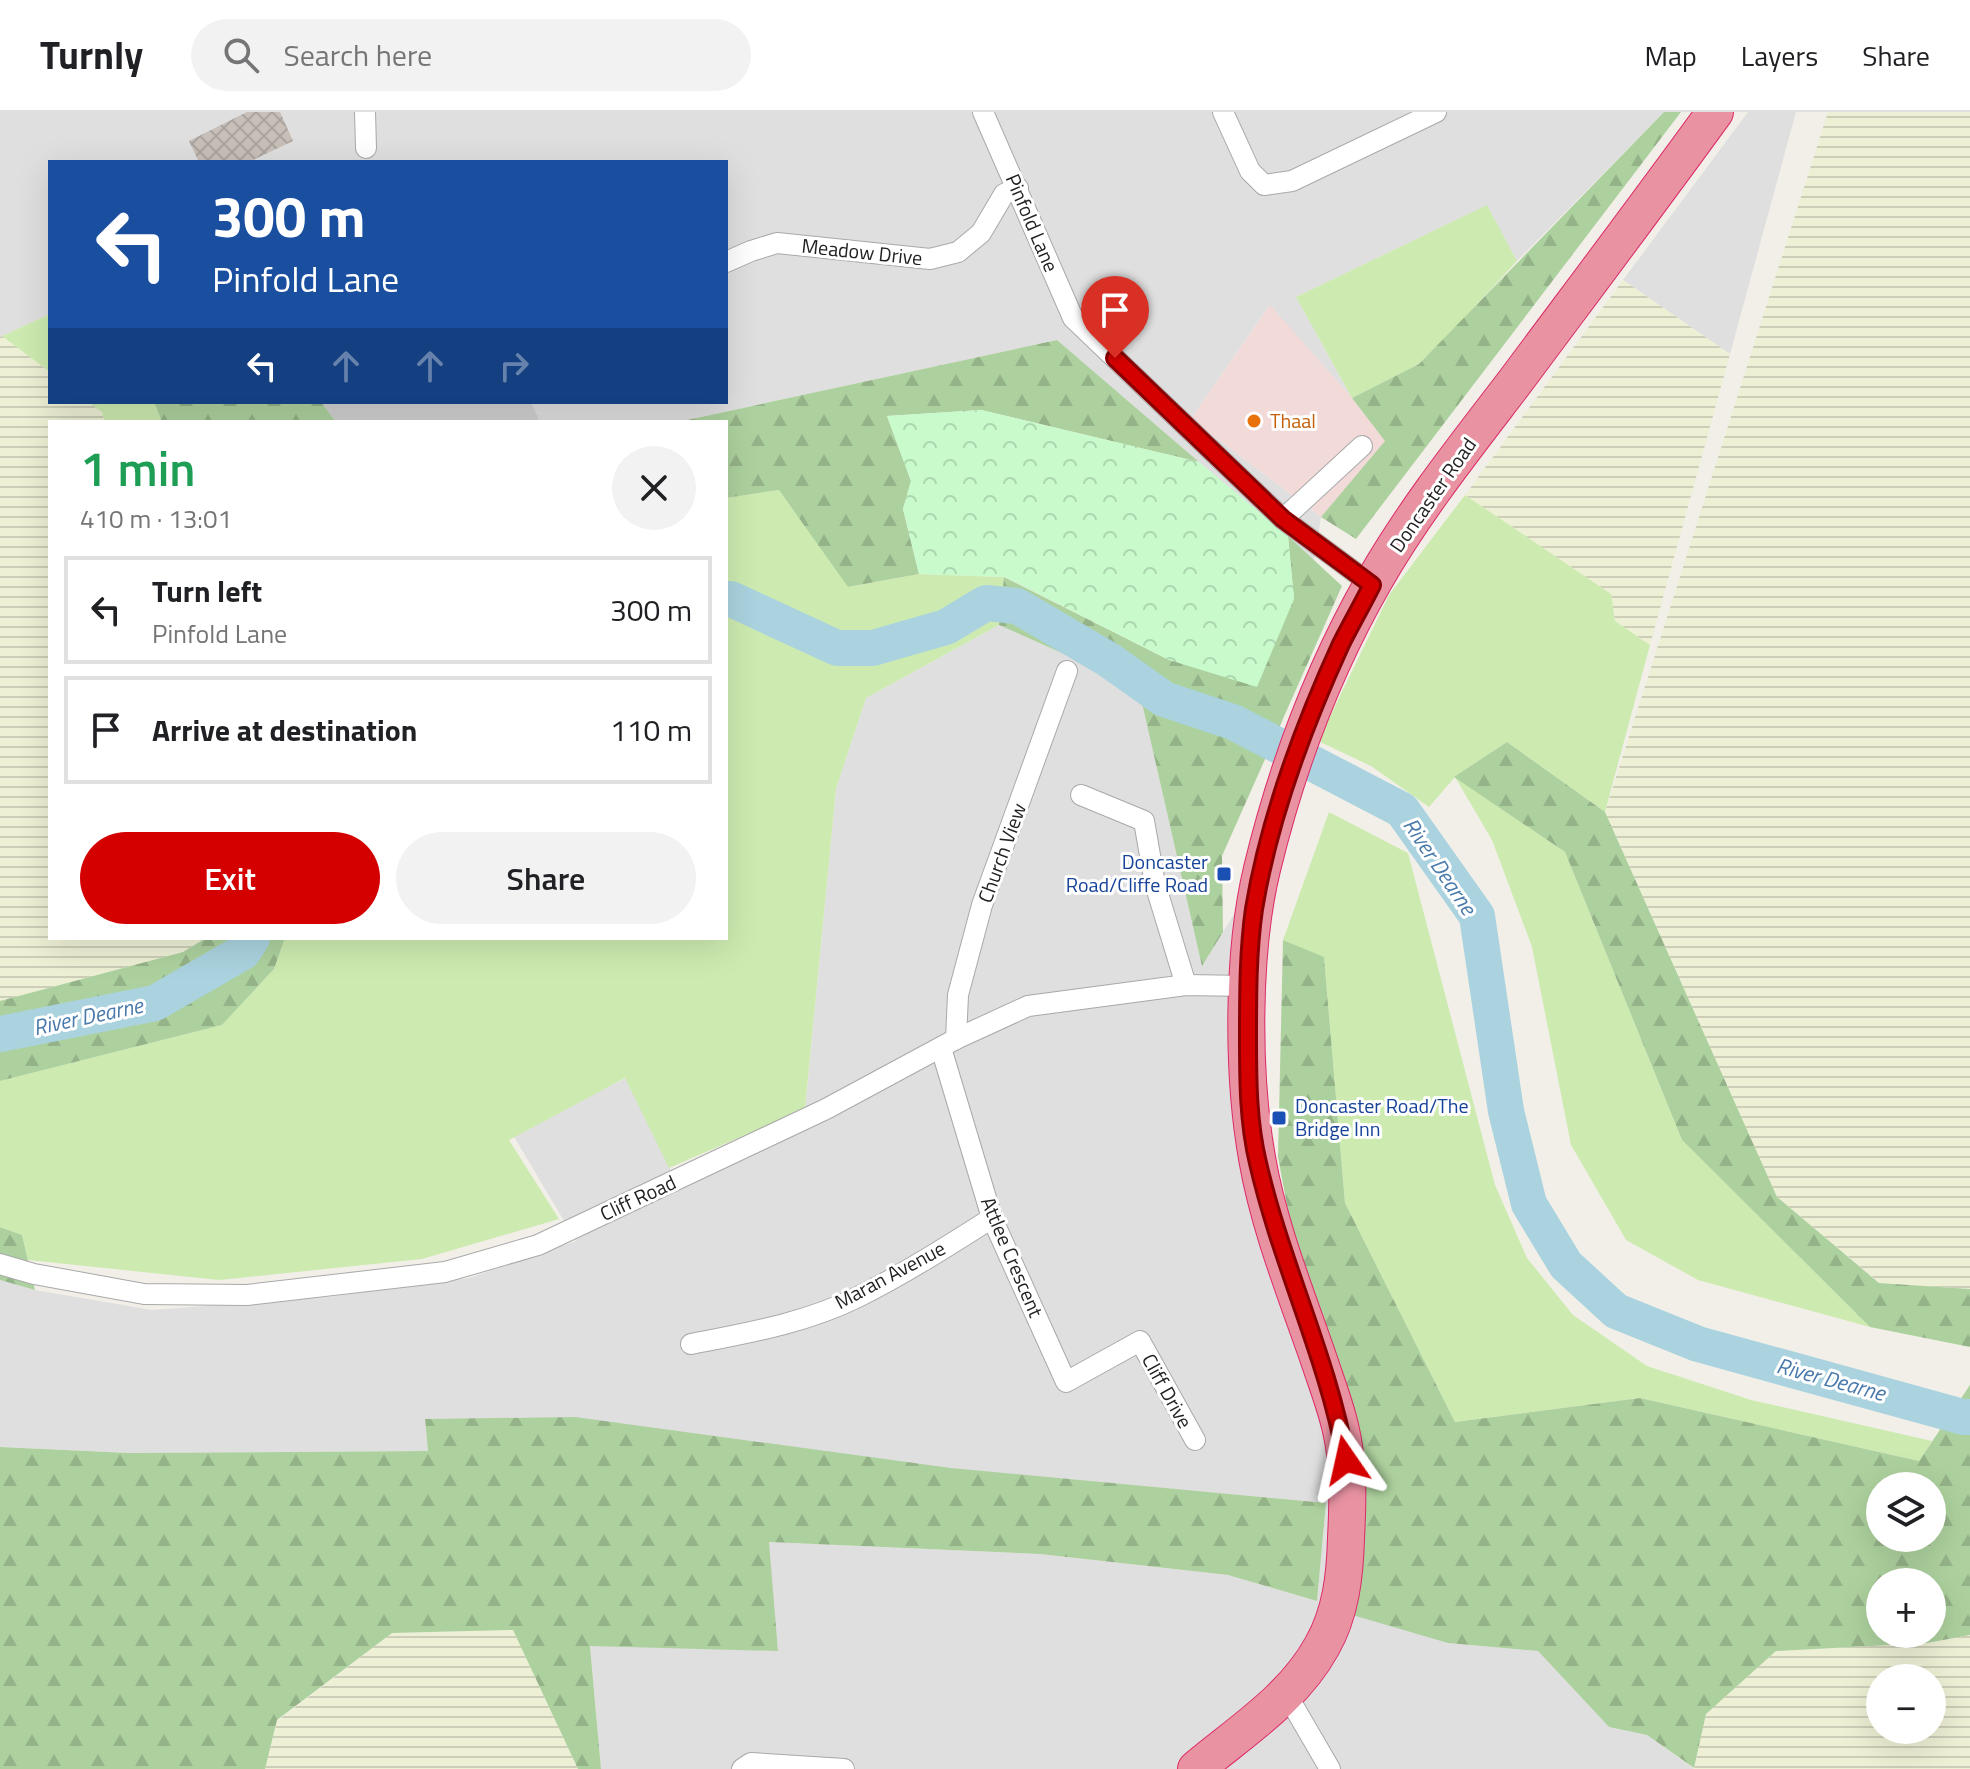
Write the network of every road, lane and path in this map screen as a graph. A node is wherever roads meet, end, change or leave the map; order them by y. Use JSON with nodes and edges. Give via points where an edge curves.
{"nodes":[{"id":1,"x":365,"y":112,"type":"edge"},
{"id":2,"x":983,"y":112,"type":"edge"},
{"id":3,"x":1223,"y":112,"type":"edge"},
{"id":4,"x":1436,"y":112,"type":"edge"},
{"id":5,"x":1715,"y":112,"type":"edge"},
{"id":6,"x":366,"y":148,"type":"dead end"},
{"id":7,"x":1018,"y":188,"type":"junction"},
{"id":8,"x":728,"y":261,"type":"edge"},
{"id":9,"x":1362,"y":446,"type":"dead end"},
{"id":10,"x":1283,"y":519,"type":"junction"},
{"id":11,"x":1372,"y":585,"type":"junction"},
{"id":12,"x":1067,"y":671,"type":"dead end"},
{"id":13,"x":1081,"y":795,"type":"dead end"},
{"id":14,"x":1186,"y":985,"type":"junction"},
{"id":15,"x":1248,"y":986,"type":"junction"},
{"id":16,"x":948,"y":1044,"type":"junction"},
{"id":17,"x":992,"y":1218,"type":"junction"},
{"id":18,"x":0,"y":1264,"type":"edge"},
{"id":19,"x":1140,"y":1341,"type":"joint"},
{"id":20,"x":691,"y":1344,"type":"dead end"},
{"id":21,"x":1195,"y":1440,"type":"dead end"},
{"id":22,"x":1287,"y":1695,"type":"junction"},
{"id":23,"x":742,"y":1769,"type":"edge"},
{"id":24,"x":844,"y":1769,"type":"edge"},
{"id":25,"x":1196,"y":1769,"type":"edge"},
{"id":26,"x":1330,"y":1769,"type":"edge"}],
"edges":[{"from":1,"to":6,"type":"street"},
{"from":2,"to":7,"type":"street","name":"Pinfold Lane"},
{"from":3,"to":4,"type":"street","via":[[1250,171],[1264,185],[1292,181]]},
{"from":5,"to":11,"type":"highway","name":"Doncaster Road","via":[[1416,514]]},
{"from":7,"to":8,"type":"street","name":"Meadow Drive","via":[[1004,194],[981,233],[958,252],[930,259],[777,243]]},
{"from":7,"to":10,"type":"street","name":"Pinfold Lane","via":[[1073,318]]},
{"from":9,"to":10,"type":"street"},
{"from":10,"to":11,"type":"street","name":"Pinfold Lane"},
{"from":11,"to":15,"type":"highway","name":"Doncaster Road","via":[[1307,724],[1284,791],[1254,912]]},
{"from":12,"to":16,"type":"street","name":"Church View","via":[[982,905]]},
{"from":13,"to":14,"type":"street","via":[[1144,821],[1155,884]]},
{"from":14,"to":15,"type":"street","name":"Cliff Road"},
{"from":14,"to":16,"type":"street","name":"Cliff Road","via":[[1028,1006]]},
{"from":15,"to":22,"type":"highway","name":"Doncaster Road","via":[[1248,1095],[1257,1160],[1340,1423],[1346,1460],[1346,1543],[1338,1609],[1309,1669]]},
{"from":16,"to":17,"type":"street","name":"Attlee Crescent"},
{"from":16,"to":18,"type":"street","name":"Cliff Road","via":[[826,1109],[538,1245],[445,1272],[247,1295],[144,1294]]},
{"from":17,"to":19,"type":"street","name":"Attlee Crescent","via":[[1066,1382]]},
{"from":17,"to":20,"type":"street","name":"Maran Avenue","via":[[856,1298],[781,1325]]},
{"from":19,"to":21,"type":"street","name":"Cliff Drive"},
{"from":22,"to":25,"type":"highway","name":"Doncaster Road"},
{"from":22,"to":26,"type":"street"},
{"from":23,"to":24,"type":"street","via":[[761,1763]]}]}
